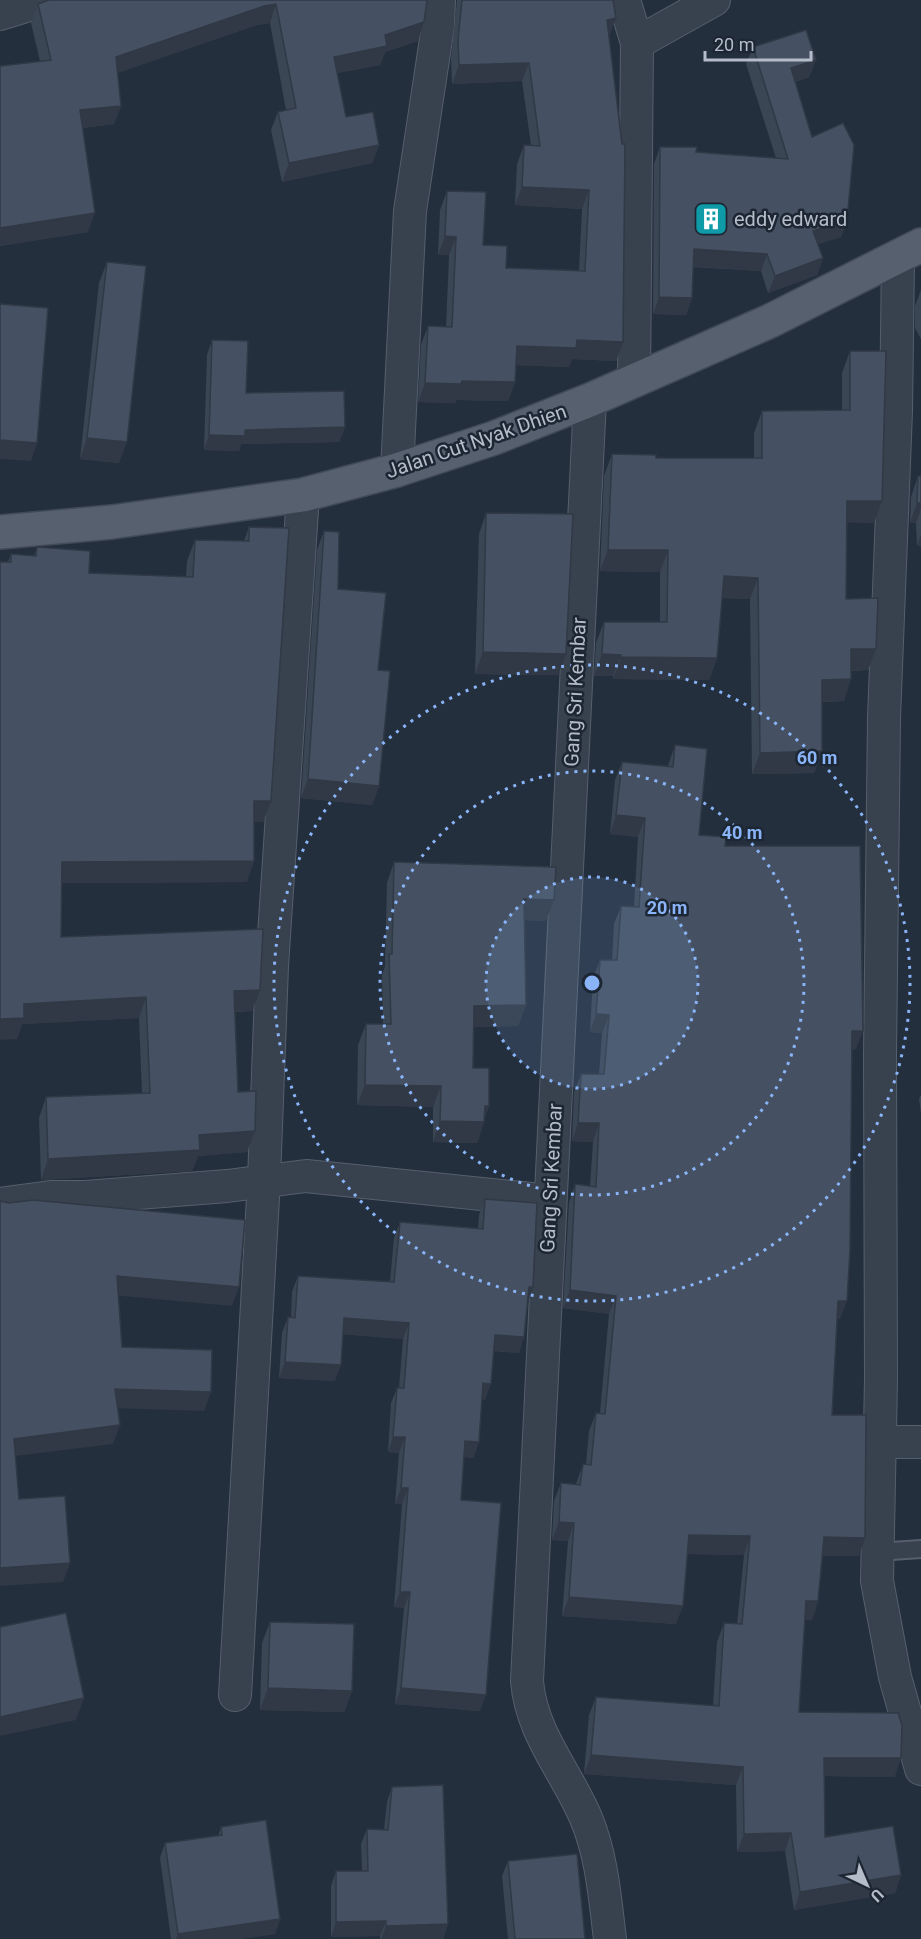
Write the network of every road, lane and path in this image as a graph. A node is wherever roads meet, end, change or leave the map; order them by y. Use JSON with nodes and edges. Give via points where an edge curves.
{"nodes":[{"id":1,"x":45,"y":0,"type":"edge"},
{"id":2,"x":439,"y":0,"type":"edge"},
{"id":3,"x":624,"y":0,"type":"edge"},
{"id":4,"x":714,"y":0,"type":"edge"},
{"id":5,"x":0,"y":14,"type":"edge"},
{"id":6,"x":637,"y":43,"type":"junction"},
{"id":7,"x":910,"y":251,"type":"edge"},
{"id":8,"x":634,"y":380,"type":"junction"},
{"id":9,"x":590,"y":400,"type":"junction"},
{"id":10,"x":397,"y":470,"type":"junction"},
{"id":11,"x":303,"y":495,"type":"junction"},
{"id":12,"x":0,"y":531,"type":"edge"},
{"id":13,"x":264,"y":1180,"type":"junction"},
{"id":14,"x":550,"y":1201,"type":"junction"},
{"id":15,"x":0,"y":1204,"type":"edge"},
{"id":16,"x":879,"y":1442,"type":"junction"},
{"id":17,"x":921,"y":1442,"type":"edge"},
{"id":18,"x":921,"y":1549,"type":"edge"},
{"id":19,"x":877,"y":1552,"type":"junction"},
{"id":20,"x":235,"y":1695,"type":"dead end"},
{"id":21,"x":921,"y":1769,"type":"edge"},
{"id":22,"x":610,"y":1939,"type":"edge"}],
"edges":[{"from":1,"to":5,"type":"street"},
{"from":2,"to":10,"type":"street","via":[[410,211]]},
{"from":3,"to":6,"type":"street"},
{"from":4,"to":6,"type":"street"},
{"from":6,"to":8,"type":"street"},
{"from":7,"to":8,"type":"main road","name":"Jalan Cut Nyak Dhien","via":[[770,321]]},
{"from":7,"to":16,"type":"street","via":[[896,411],[884,718]]},
{"from":8,"to":9,"type":"main road","name":"Jalan Cut Nyak Dhien"},
{"from":9,"to":10,"type":"main road","name":"Jalan Cut Nyak Dhien"},
{"from":9,"to":14,"type":"street","name":"Gang Sri Kembar"},
{"from":10,"to":11,"type":"main road","name":"Jalan Cut Nyak Dhien"},
{"from":11,"to":12,"type":"main road","name":"Jalan Cut Nyak Dhien","via":[[112,522]]},
{"from":11,"to":13,"type":"street","via":[[272,966]]},
{"from":13,"to":14,"type":"street","via":[[306,1176]]},
{"from":13,"to":15,"type":"street"},
{"from":13,"to":20,"type":"street"},
{"from":14,"to":22,"type":"street","name":"Gang Sri Kembar","via":[[527,1681],[529,1706],[587,1822],[601,1869]]},
{"from":16,"to":17,"type":"street"},
{"from":16,"to":19,"type":"street"},
{"from":18,"to":19,"type":"lane"},
{"from":19,"to":21,"type":"street","via":[[877,1581],[895,1677]]}]}
